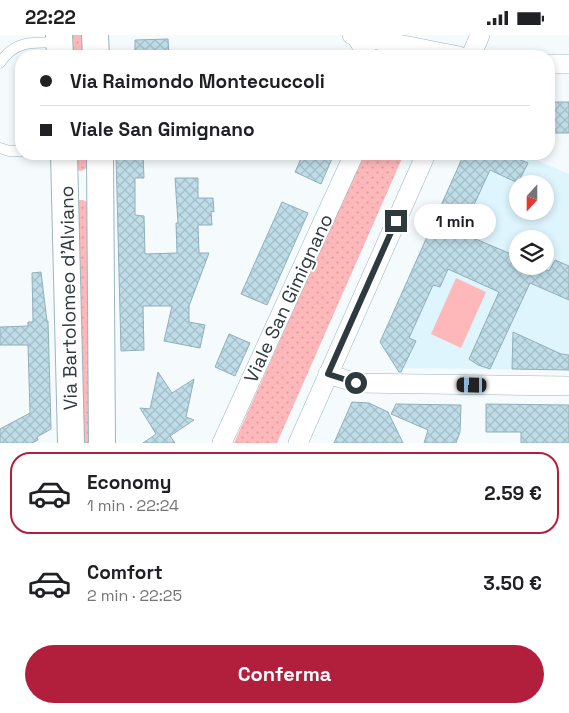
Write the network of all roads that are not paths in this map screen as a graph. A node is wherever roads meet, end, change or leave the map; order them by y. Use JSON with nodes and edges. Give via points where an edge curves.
{"nodes":[{"id":1,"x":95,"y":35,"type":"edge"},
{"id":2,"x":354,"y":35,"type":"edge"},
{"id":3,"x":480,"y":35,"type":"edge"},
{"id":4,"x":60,"y":45,"type":"edge"},
{"id":5,"x":401,"y":45,"type":"edge"},
{"id":6,"x":96,"y":50,"type":"edge"},
{"id":7,"x":364,"y":50,"type":"edge"},
{"id":8,"x":427,"y":50,"type":"edge"},
{"id":9,"x":474,"y":50,"type":"edge"},
{"id":10,"x":0,"y":63,"type":"edge"},
{"id":11,"x":555,"y":64,"type":"edge"},
{"id":12,"x":569,"y":64,"type":"edge"},
{"id":13,"x":0,"y":149,"type":"edge"},
{"id":14,"x":15,"y":151,"type":"edge"},
{"id":15,"x":64,"y":160,"type":"edge"},
{"id":16,"x":100,"y":160,"type":"edge"},
{"id":17,"x":351,"y":160,"type":"edge"},
{"id":18,"x":423,"y":160,"type":"edge"},
{"id":19,"x":65,"y":188,"type":"junction"},
{"id":20,"x":101,"y":188,"type":"junction"},
{"id":21,"x":328,"y":374,"type":"junction"},
{"id":22,"x":569,"y":386,"type":"edge"},
{"id":23,"x":71,"y":443,"type":"edge"},
{"id":24,"x":102,"y":443,"type":"edge"},
{"id":25,"x":222,"y":443,"type":"edge"},
{"id":26,"x":298,"y":443,"type":"edge"}],
"edges":[{"from":1,"to":6,"type":"main road"},
{"from":2,"to":5,"type":"street"},
{"from":2,"to":7,"type":"street"},
{"from":3,"to":9,"type":"street"},
{"from":4,"to":10,"type":"lane","via":[[35,43],[14,47]]},
{"from":5,"to":8,"type":"street"},
{"from":11,"to":12,"type":"street"},
{"from":13,"to":14,"type":"lane"},
{"from":15,"to":19,"type":"main road","name":"Via Bartolomeo d'Alviano"},
{"from":16,"to":20,"type":"main road","name":"Via Bartolomeo d'Alviano"},
{"from":17,"to":25,"type":"street","name":"Viale San Gimignano"},
{"from":18,"to":21,"type":"street"},
{"from":19,"to":20,"type":"main road"},
{"from":19,"to":23,"type":"main road","name":"Via Bartolomeo d'Alviano"},
{"from":20,"to":24,"type":"main road","name":"Via Bartolomeo d'Alviano"},
{"from":21,"to":22,"type":"street","via":[[356,383]]},
{"from":21,"to":26,"type":"street"}]}
